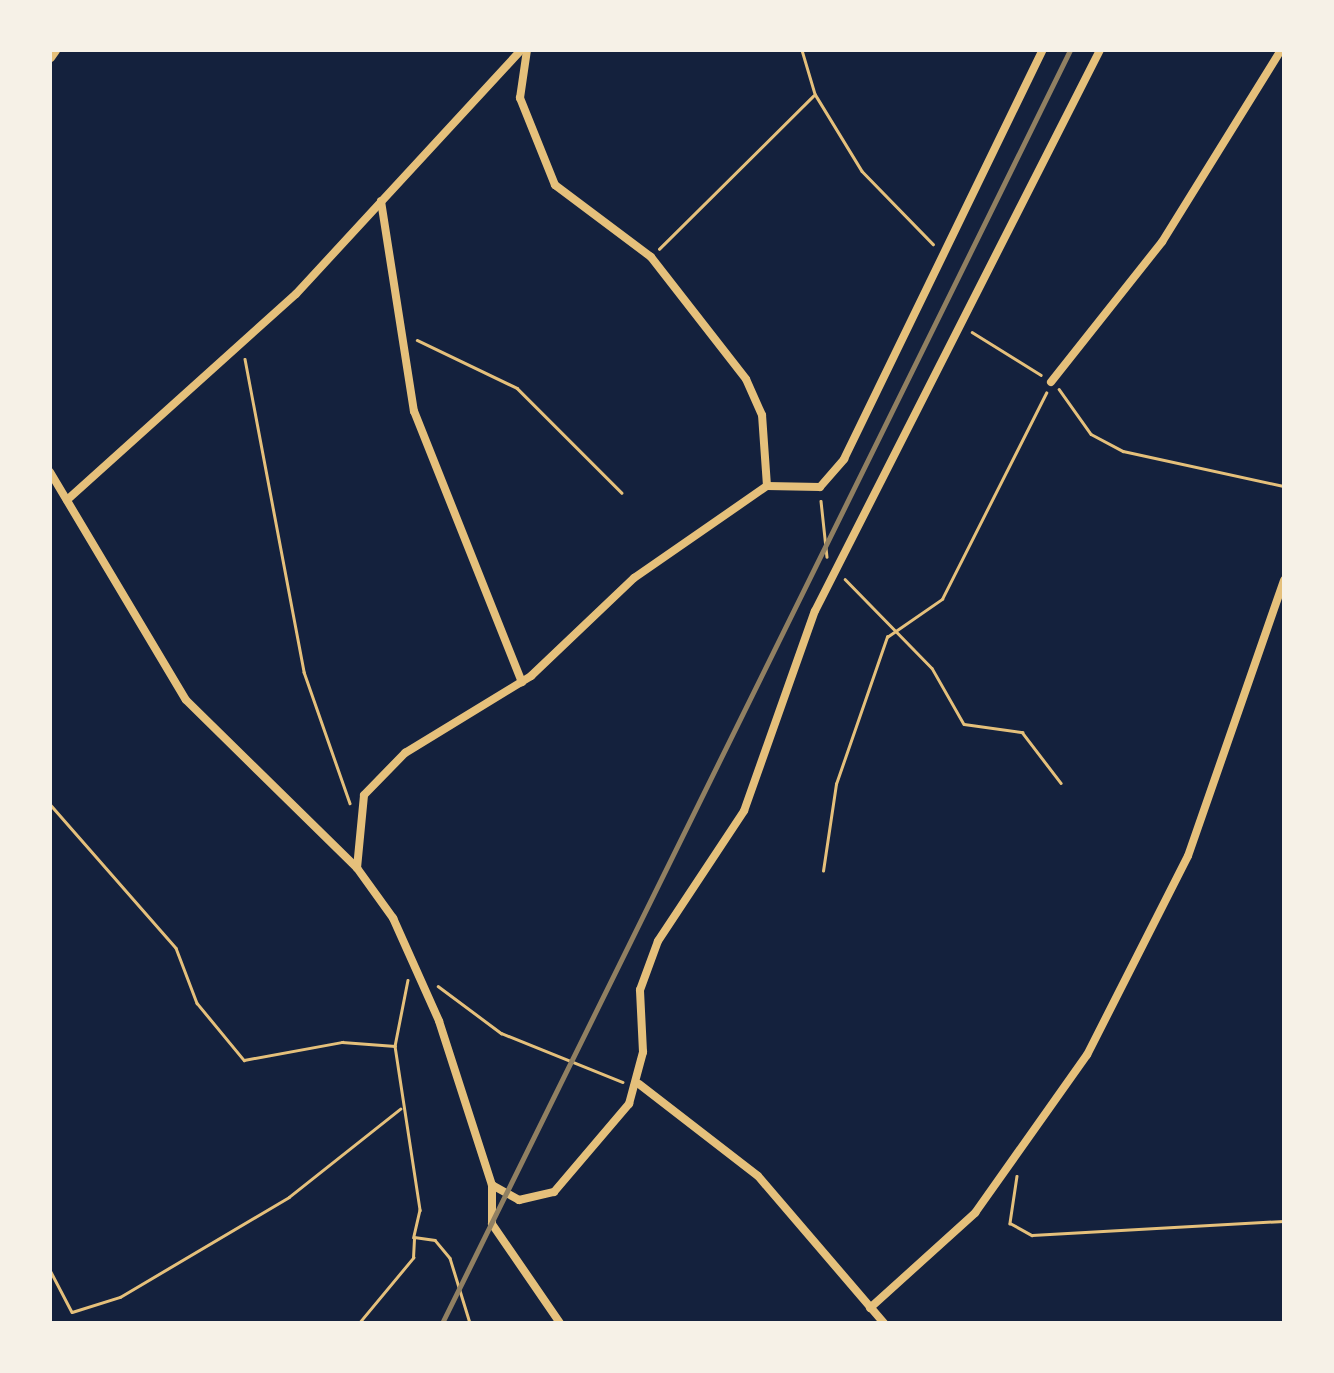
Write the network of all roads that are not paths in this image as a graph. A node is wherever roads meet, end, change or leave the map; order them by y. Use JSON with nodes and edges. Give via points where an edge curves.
{"nodes":[{"id":1,"x":55,"y":50,"type":"edge"},
{"id":2,"x":524,"y":50,"type":"edge"},
{"id":3,"x":1043,"y":50,"type":"edge"},
{"id":4,"x":1100,"y":50,"type":"edge"},
{"id":5,"x":1281,"y":50,"type":"edge"},
{"id":6,"x":50,"y":57,"type":"edge"},
{"id":7,"x":381,"y":200,"type":"junction"},
{"id":8,"x":1050,"y":382,"type":"road end"},
{"id":9,"x":50,"y":472,"type":"edge"},
{"id":10,"x":766,"y":486,"type":"junction"},
{"id":11,"x":67,"y":500,"type":"junction"},
{"id":12,"x":1284,"y":580,"type":"edge"},
{"id":13,"x":522,"y":682,"type":"junction"},
{"id":14,"x":357,"y":868,"type":"junction"},
{"id":15,"x":638,"y":1084,"type":"junction"},
{"id":16,"x":492,"y":1185,"type":"junction"},
{"id":17,"x":870,"y":1308,"type":"junction"},
{"id":18,"x":560,"y":1323,"type":"edge"},
{"id":19,"x":884,"y":1323,"type":"edge"}],
"edges":[{"from":1,"to":6,"type":"street"},
{"from":2,"to":7,"type":"street"},
{"from":2,"to":10,"type":"street","via":[[520,98],[555,185],[651,257],[756,395]]},
{"from":3,"to":10,"type":"street","via":[[844,459],[820,488]]},
{"from":4,"to":15,"type":"street","via":[[782,687],[744,811],[646,968]]},
{"from":5,"to":8,"type":"street","via":[[1162,242]]},
{"from":7,"to":11,"type":"street","via":[[250,338]]},
{"from":7,"to":13,"type":"street","via":[[398,330],[438,484]]},
{"from":9,"to":11,"type":"street"},
{"from":10,"to":13,"type":"street","via":[[634,578]]},
{"from":11,"to":14,"type":"street","via":[[186,700]]},
{"from":12,"to":17,"type":"street","via":[[1188,856],[1087,1054],[976,1213]]},
{"from":13,"to":14,"type":"street","via":[[405,753],[364,795],[355,826]]},
{"from":14,"to":16,"type":"street","via":[[413,959]]},
{"from":15,"to":16,"type":"street","via":[[604,1143],[554,1192],[519,1200]]},
{"from":15,"to":17,"type":"street","via":[[758,1176]]},
{"from":16,"to":18,"type":"street","via":[[492,1224]]},
{"from":17,"to":19,"type":"street"}]}
